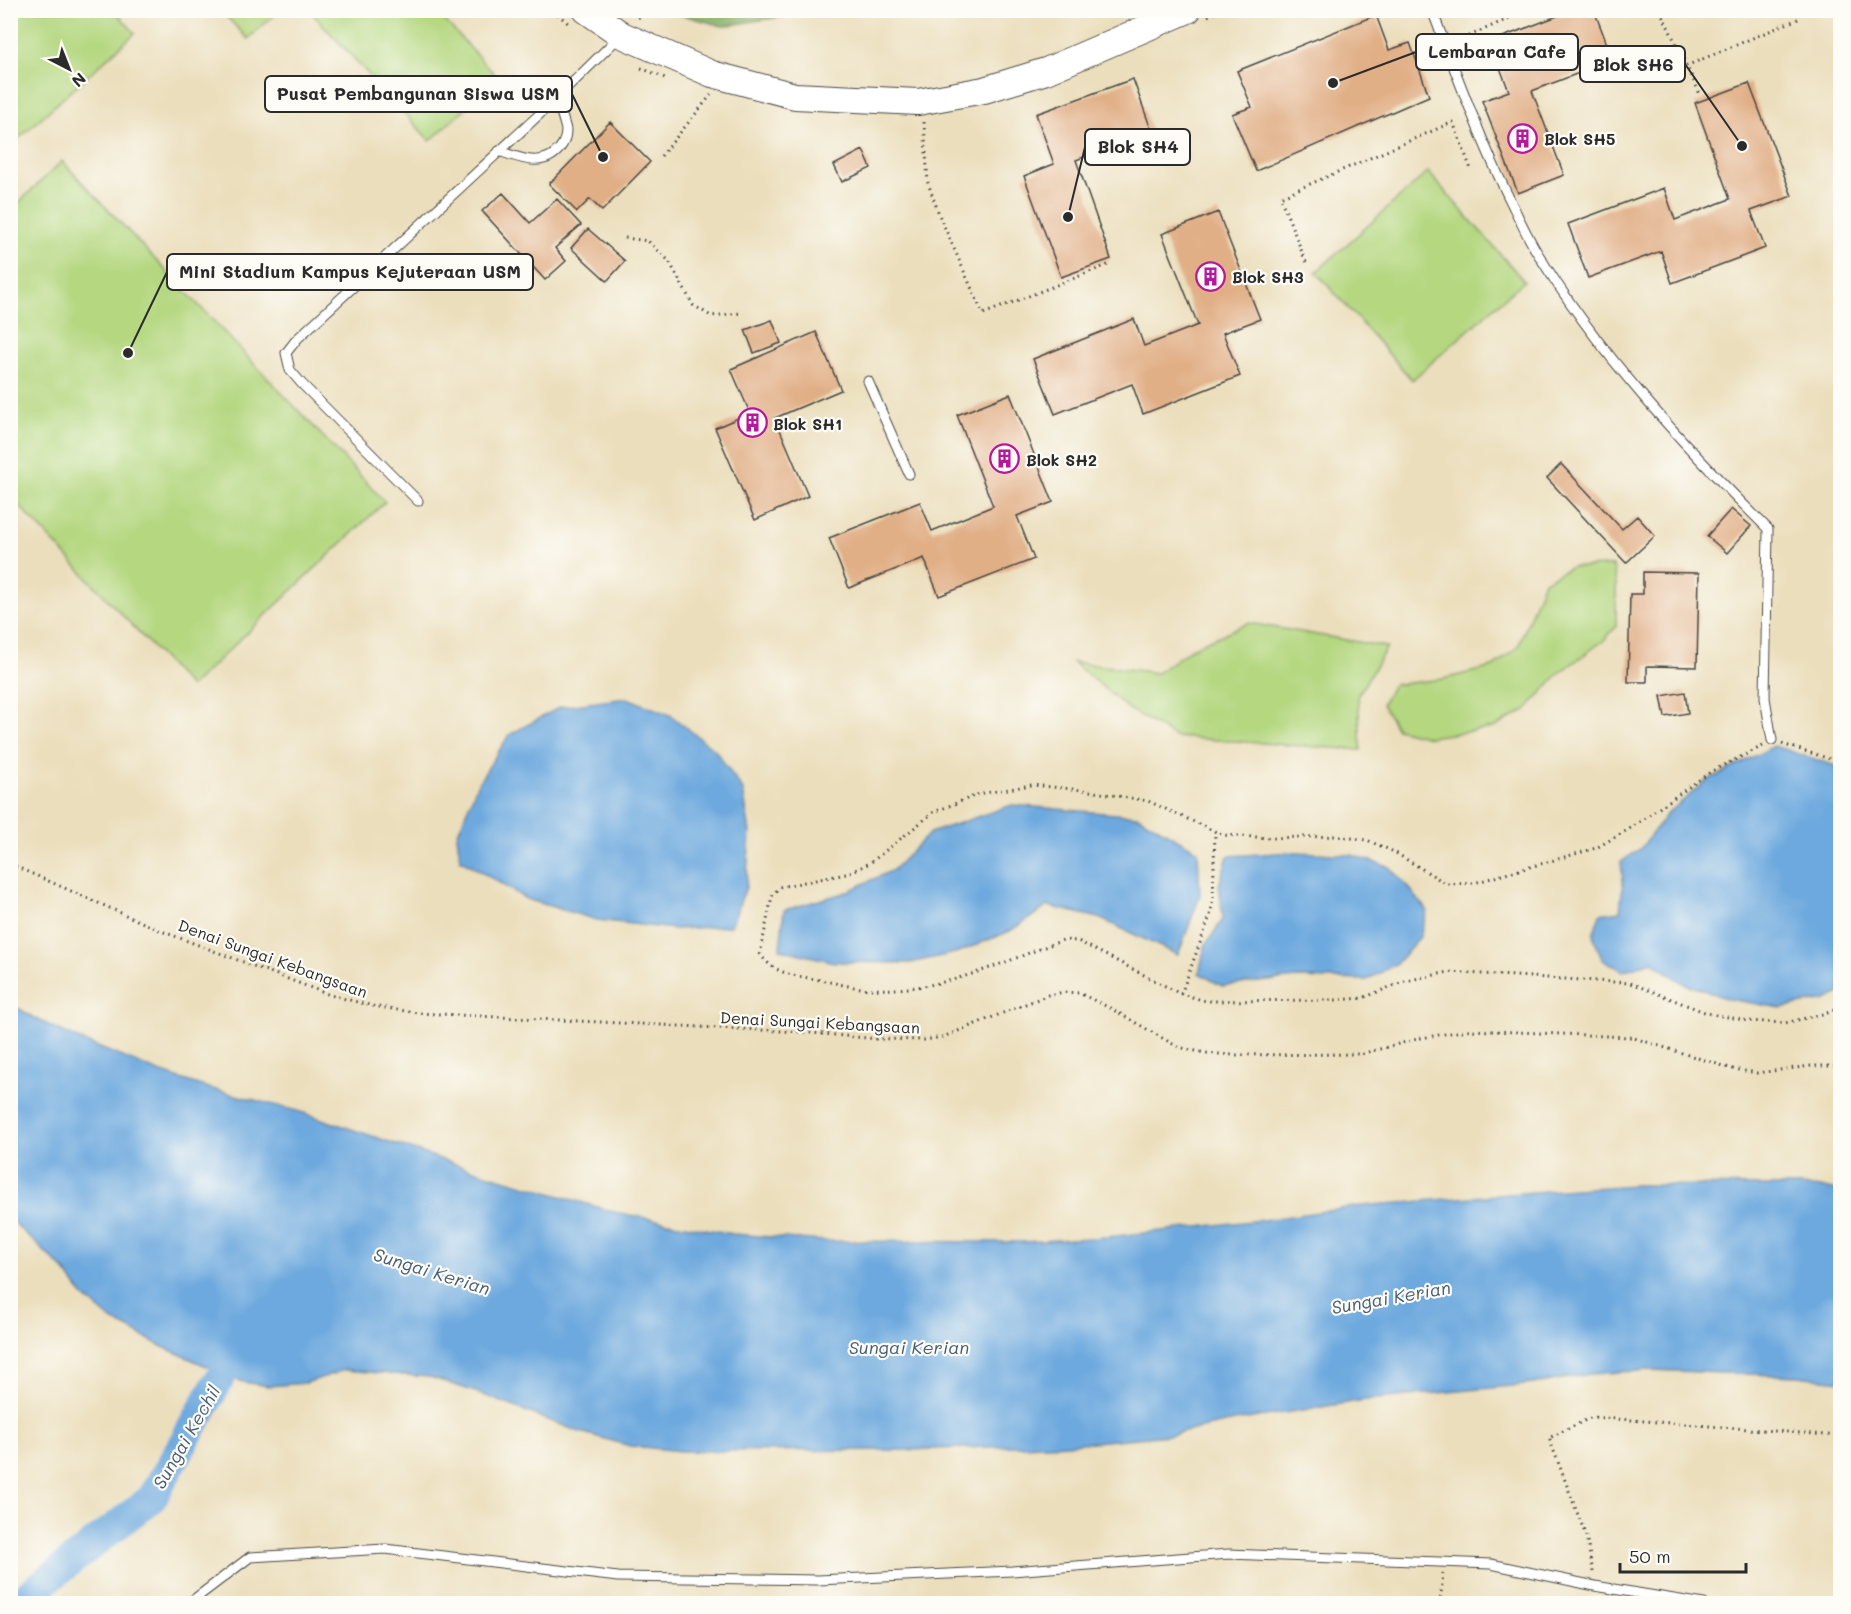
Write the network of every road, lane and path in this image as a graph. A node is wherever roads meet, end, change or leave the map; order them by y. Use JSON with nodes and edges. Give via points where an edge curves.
{"nodes":[{"id":1,"x":586,"y":10,"type":"edge"},
{"id":2,"x":1220,"y":10,"type":"edge"},
{"id":3,"x":1432,"y":10,"type":"edge"},
{"id":4,"x":1528,"y":10,"type":"edge"},
{"id":5,"x":1660,"y":10,"type":"edge"},
{"id":6,"x":1194,"y":15,"type":"edge"},
{"id":7,"x":1798,"y":19,"type":"dead end"},
{"id":8,"x":622,"y":35,"type":"junction"},
{"id":9,"x":1452,"y":43,"type":"dead end"},
{"id":10,"x":1686,"y":66,"type":"junction"},
{"id":11,"x":711,"y":95,"type":"dead end"},
{"id":12,"x":1701,"y":96,"type":"dead end"},
{"id":13,"x":556,"y":98,"type":"junction"},
{"id":14,"x":923,"y":115,"type":"dead end"},
{"id":15,"x":499,"y":151,"type":"junction"},
{"id":16,"x":661,"y":156,"type":"dead end"},
{"id":17,"x":1472,"y":172,"type":"dead end"},
{"id":18,"x":625,"y":238,"type":"dead end"},
{"id":19,"x":1306,"y":261,"type":"dead end"},
{"id":20,"x":1110,"y":264,"type":"dead end"},
{"id":21,"x":742,"y":313,"type":"dead end"},
{"id":22,"x":868,"y":381,"type":"dead end"},
{"id":23,"x":909,"y":474,"type":"dead end"},
{"id":24,"x":418,"y":501,"type":"dead end"},
{"id":25,"x":1773,"y":740,"type":"junction"},
{"id":26,"x":1840,"y":762,"type":"edge"},
{"id":27,"x":1215,"y":831,"type":"junction"},
{"id":28,"x":10,"y":864,"type":"edge"},
{"id":29,"x":1181,"y":994,"type":"junction"},
{"id":30,"x":1840,"y":1008,"type":"edge"},
{"id":31,"x":1840,"y":1066,"type":"edge"},
{"id":32,"x":1840,"y":1436,"type":"edge"},
{"id":33,"x":1444,"y":1562,"type":"junction"},
{"id":34,"x":1595,"y":1586,"type":"junction"},
{"id":35,"x":188,"y":1604,"type":"edge"},
{"id":36,"x":1440,"y":1604,"type":"edge"},
{"id":37,"x":1704,"y":1604,"type":"edge"}],
"edges":[{"from":1,"to":8,"type":"street"},
{"from":2,"to":6,"type":"path"},
{"from":3,"to":25,"type":"lane","via":[[1491,160],[1534,248],[1576,310],[1651,405],[1704,466],[1768,529],[1764,698]]},
{"from":4,"to":9,"type":"path"},
{"from":5,"to":10,"type":"path"},
{"from":6,"to":8,"type":"street","via":[[1046,71],[984,90],[918,102],[795,96],[712,74]]},
{"from":7,"to":10,"type":"path"},
{"from":8,"to":13,"type":"lane"},
{"from":10,"to":12,"type":"path"},
{"from":11,"to":16,"type":"path"},
{"from":13,"to":15,"type":"lane"},
{"from":13,"to":15,"type":"lane","via":[[566,132],[556,153],[546,160],[530,161]]},
{"from":14,"to":20,"type":"path","via":[[928,183],[983,314]]},
{"from":15,"to":24,"type":"lane","via":[[286,353],[290,370],[302,384]]},
{"from":17,"to":19,"type":"path","via":[[1453,122],[1280,197]]},
{"from":18,"to":21,"type":"path","via":[[648,241],[669,261],[693,305],[711,316]]},
{"from":22,"to":23,"type":"lane"},
{"from":25,"to":26,"type":"path"},
{"from":25,"to":27,"type":"path","via":[[1712,771],[1629,830],[1596,848],[1474,884],[1447,884],[1366,840],[1336,836],[1271,838]]},
{"from":27,"to":29,"type":"path","via":[[1210,916]]},
{"from":27,"to":29,"type":"path","via":[[1148,801],[1083,790],[1032,785],[979,794],[934,812],[870,863],[846,874],[779,887],[772,896],[760,954],[768,965],[784,973],[868,989],[913,988],[966,978],[1063,940],[1078,941]]},
{"from":28,"to":31,"type":"path","name":"Denai Sungai Kebangsaan","via":[[164,932],[330,995],[418,1013],[924,1040],[943,1037],[1048,994],[1064,992],[1086,996],[1178,1047],[1205,1053],[1361,1054],[1468,1030],[1631,1037],[1757,1073]]},
{"from":29,"to":30,"type":"path","via":[[1206,1001],[1363,998],[1406,981],[1449,972],[1630,983],[1707,1013],[1748,1021],[1785,1023]]},
{"from":32,"to":34,"type":"path","via":[[1592,1417],[1548,1438],[1586,1536]]},
{"from":33,"to":34,"type":"lane","via":[[1491,1564]]},
{"from":33,"to":35,"type":"lane","via":[[1230,1554],[1012,1571],[818,1580],[618,1577],[385,1550],[250,1557]]},
{"from":33,"to":36,"type":"path"},
{"from":34,"to":37,"type":"lane"}]}
